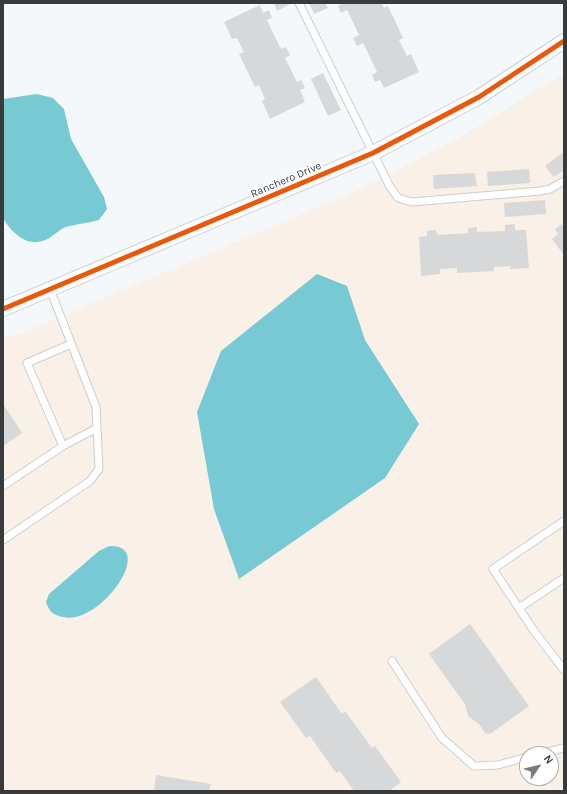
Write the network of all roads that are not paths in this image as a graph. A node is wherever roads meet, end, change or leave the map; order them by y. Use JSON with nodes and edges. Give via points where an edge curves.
{"nodes":[{"id":1,"x":299,"y":3,"type":"edge"},
{"id":2,"x":564,"y":42,"type":"edge"},
{"id":3,"x":373,"y":153,"type":"junction"},
{"id":4,"x":564,"y":181,"type":"edge"},
{"id":5,"x":50,"y":290,"type":"junction"},
{"id":6,"x":3,"y":309,"type":"edge"},
{"id":7,"x":71,"y":344,"type":"junction"},
{"id":8,"x":97,"y":428,"type":"junction"},
{"id":9,"x":63,"y":446,"type":"junction"},
{"id":10,"x":3,"y":486,"type":"edge"},
{"id":11,"x":564,"y":522,"type":"edge"},
{"id":12,"x":4,"y":537,"type":"edge"},
{"id":13,"x":564,"y":578,"type":"edge"},
{"id":14,"x":519,"y":608,"type":"junction"},
{"id":15,"x":392,"y":661,"type":"dead end"},
{"id":16,"x":564,"y":670,"type":"edge"},
{"id":17,"x":519,"y":759,"type":"edge"}],
"edges":[{"from":1,"to":3,"type":"lane"},
{"from":2,"to":3,"type":"street","name":"Ranchero Drive","via":[[479,97]]},
{"from":3,"to":4,"type":"lane","via":[[388,185],[398,198],[412,202],[540,192]]},
{"from":3,"to":5,"type":"street","name":"Ranchero Drive"},
{"from":5,"to":6,"type":"street","name":"Ranchero Drive"},
{"from":5,"to":7,"type":"lane"},
{"from":7,"to":8,"type":"lane","via":[[96,407]]},
{"from":7,"to":9,"type":"lane","via":[[27,363]]},
{"from":8,"to":9,"type":"lane"},
{"from":8,"to":12,"type":"lane","via":[[99,469],[90,481]]},
{"from":9,"to":10,"type":"lane"},
{"from":11,"to":14,"type":"lane","via":[[494,569]]},
{"from":13,"to":14,"type":"lane"},
{"from":14,"to":16,"type":"lane"},
{"from":15,"to":17,"type":"lane","via":[[442,738],[474,766],[498,765]]}]}
